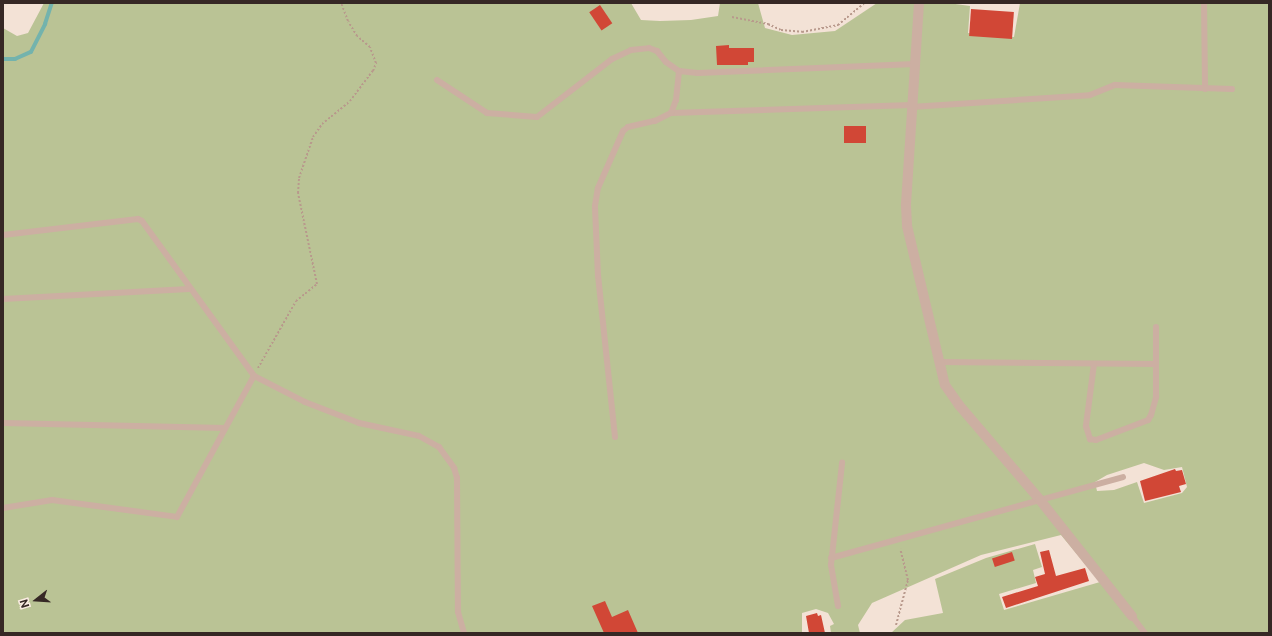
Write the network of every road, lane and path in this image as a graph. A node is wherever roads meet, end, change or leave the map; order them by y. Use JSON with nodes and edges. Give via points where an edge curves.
{"nodes":[{"id":1,"x":341,"y":3,"type":"edge"},
{"id":2,"x":864,"y":3,"type":"edge"},
{"id":3,"x":919,"y":3,"type":"edge"},
{"id":4,"x":1204,"y":3,"type":"edge"},
{"id":5,"x":732,"y":18,"type":"dead end"},
{"id":6,"x":915,"y":64,"type":"junction"},
{"id":7,"x":679,"y":71,"type":"junction"},
{"id":8,"x":437,"y":80,"type":"dead end"},
{"id":9,"x":1204,"y":89,"type":"junction"},
{"id":10,"x":1232,"y":89,"type":"dead end"},
{"id":11,"x":912,"y":106,"type":"junction"},
{"id":12,"x":671,"y":113,"type":"junction"},
{"id":13,"x":3,"y":235,"type":"edge"},
{"id":14,"x":190,"y":290,"type":"junction"},
{"id":15,"x":3,"y":299,"type":"edge"},
{"id":16,"x":1156,"y":327,"type":"dead end"},
{"id":17,"x":939,"y":362,"type":"junction"},
{"id":18,"x":1094,"y":364,"type":"junction"},
{"id":19,"x":1156,"y":364,"type":"junction"},
{"id":20,"x":254,"y":376,"type":"junction"},
{"id":21,"x":3,"y":423,"type":"edge"},
{"id":22,"x":225,"y":428,"type":"junction"},
{"id":23,"x":615,"y":437,"type":"dead end"},
{"id":24,"x":842,"y":463,"type":"dead end"},
{"id":25,"x":1124,"y":477,"type":"dead end"},
{"id":26,"x":1040,"y":500,"type":"junction"},
{"id":27,"x":3,"y":508,"type":"edge"},
{"id":28,"x":897,"y":540,"type":"junction"},
{"id":29,"x":831,"y":558,"type":"junction"},
{"id":30,"x":838,"y":606,"type":"dead end"},
{"id":31,"x":1132,"y":616,"type":"joint"},
{"id":32,"x":896,"y":625,"type":"dead end"},
{"id":33,"x":464,"y":633,"type":"edge"},
{"id":34,"x":1145,"y":633,"type":"edge"}],
"edges":[{"from":1,"to":20,"type":"path","via":[[348,21],[357,36],[370,47],[376,63],[373,71],[350,101],[322,124],[313,137],[299,178],[298,193],[317,284],[296,301]]},
{"from":2,"to":5,"type":"path","via":[[838,25],[802,32],[780,30],[768,24]]},
{"from":3,"to":6,"type":"street"},
{"from":4,"to":9,"type":"lane"},
{"from":6,"to":7,"type":"lane","via":[[698,74]]},
{"from":6,"to":11,"type":"street"},
{"from":7,"to":8,"type":"lane","via":[[666,62],[657,51],[649,48],[631,50],[612,59],[537,117],[487,113]]},
{"from":7,"to":12,"type":"lane","via":[[676,100]]},
{"from":9,"to":10,"type":"lane"},
{"from":9,"to":11,"type":"lane","via":[[1115,85],[1090,95]]},
{"from":11,"to":12,"type":"lane"},
{"from":11,"to":17,"type":"street","via":[[906,180],[908,226]]},
{"from":12,"to":23,"type":"lane","via":[[655,121],[628,126],[598,188],[595,206],[598,276]]},
{"from":13,"to":14,"type":"lane","via":[[138,219],[142,221]]},
{"from":14,"to":15,"type":"lane"},
{"from":14,"to":20,"type":"lane"},
{"from":16,"to":19,"type":"lane"},
{"from":17,"to":18,"type":"lane"},
{"from":17,"to":26,"type":"street","via":[[946,385],[959,405]]},
{"from":18,"to":19,"type":"lane"},
{"from":18,"to":19,"type":"lane","via":[[1086,426],[1090,439],[1096,440],[1148,420],[1156,397]]},
{"from":20,"to":22,"type":"lane"},
{"from":20,"to":33,"type":"lane","via":[[305,402],[359,423],[419,436],[439,447],[448,458],[454,468],[459,490],[458,612]]},
{"from":21,"to":22,"type":"lane"},
{"from":22,"to":27,"type":"lane","via":[[177,517],[52,500]]},
{"from":24,"to":29,"type":"lane"},
{"from":25,"to":26,"type":"lane"},
{"from":26,"to":28,"type":"lane"},
{"from":26,"to":31,"type":"street"},
{"from":28,"to":29,"type":"lane"},
{"from":28,"to":32,"type":"path","via":[[908,580]]},
{"from":29,"to":30,"type":"lane"},
{"from":31,"to":34,"type":"lane"}]}
